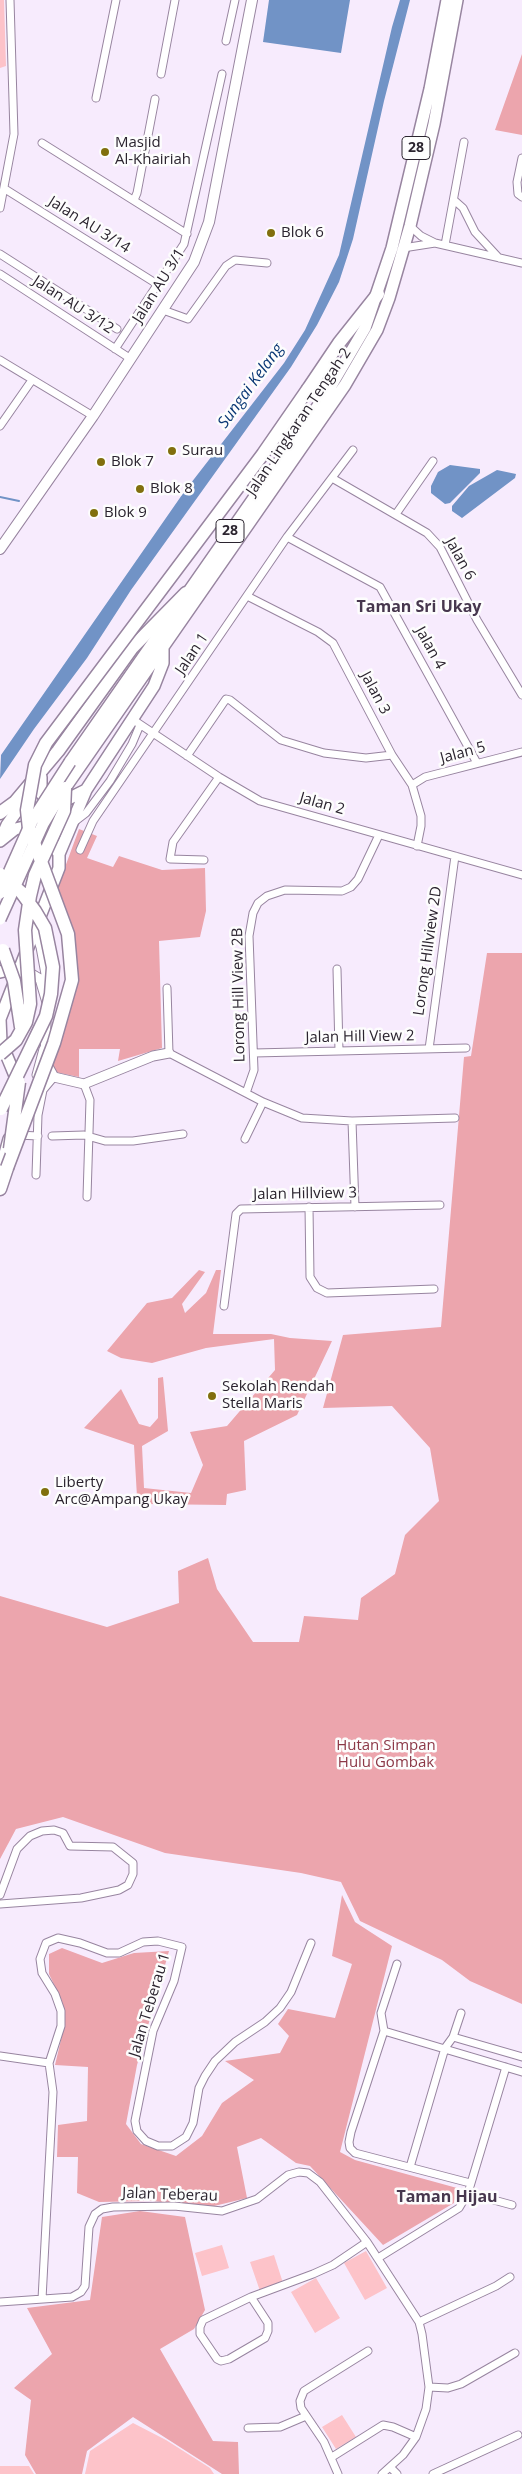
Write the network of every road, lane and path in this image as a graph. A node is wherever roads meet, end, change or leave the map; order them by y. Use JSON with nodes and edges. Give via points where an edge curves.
{"nodes":[{"id":1,"x":10,"y":0,"type":"edge"},
{"id":2,"x":116,"y":0,"type":"edge"},
{"id":3,"x":175,"y":0,"type":"edge"},
{"id":4,"x":235,"y":0,"type":"edge"},
{"id":5,"x":252,"y":0,"type":"edge"},
{"id":6,"x":447,"y":0,"type":"edge"},
{"id":7,"x":458,"y":0,"type":"edge"},
{"id":8,"x":226,"y":41,"type":"dead end"},
{"id":9,"x":161,"y":74,"type":"dead end"},
{"id":10,"x":222,"y":74,"type":"dead end"},
{"id":11,"x":96,"y":98,"type":"dead end"},
{"id":12,"x":155,"y":99,"type":"dead end"},
{"id":13,"x":464,"y":142,"type":"dead end"},
{"id":14,"x":42,"y":143,"type":"dead end"},
{"id":15,"x":522,"y":158,"type":"edge"},
{"id":16,"x":5,"y":189,"type":"junction"},
{"id":17,"x":522,"y":197,"type":"edge"},
{"id":18,"x":134,"y":200,"type":"junction"},
{"id":19,"x":454,"y":200,"type":"junction"},
{"id":20,"x":0,"y":208,"type":"edge"},
{"id":21,"x":410,"y":226,"type":"junction"},
{"id":22,"x":188,"y":234,"type":"junction"},
{"id":23,"x":435,"y":243,"type":"junction"},
{"id":24,"x":445,"y":245,"type":"junction"},
{"id":25,"x":404,"y":248,"type":"junction"},
{"id":26,"x":0,"y":254,"type":"edge"},
{"id":27,"x":500,"y":259,"type":"junction"},
{"id":28,"x":522,"y":262,"type":"edge"},
{"id":29,"x":267,"y":263,"type":"dead end"},
{"id":30,"x":0,"y":274,"type":"edge"},
{"id":31,"x":158,"y":284,"type":"junction"},
{"id":32,"x":378,"y":294,"type":"junction"},
{"id":33,"x":163,"y":310,"type":"junction"},
{"id":34,"x":118,"y":329,"type":"dead end"},
{"id":35,"x":115,"y":349,"type":"junction"},
{"id":36,"x":131,"y":358,"type":"junction"},
{"id":37,"x":0,"y":360,"type":"edge"},
{"id":38,"x":32,"y":380,"type":"junction"},
{"id":39,"x":93,"y":416,"type":"junction"},
{"id":40,"x":0,"y":426,"type":"edge"},
{"id":41,"x":353,"y":450,"type":"dead end"},
{"id":42,"x":433,"y":461,"type":"dead end"},
{"id":43,"x":332,"y":478,"type":"junction"},
{"id":44,"x":396,"y":514,"type":"junction"},
{"id":45,"x":288,"y":537,"type":"junction"},
{"id":46,"x":0,"y":549,"type":"edge"},
{"id":47,"x":186,"y":593,"type":"junction"},
{"id":48,"x":247,"y":596,"type":"junction"},
{"id":49,"x":163,"y":648,"type":"junction"},
{"id":50,"x":522,"y":695,"type":"edge"},
{"id":51,"x":136,"y":722,"type":"junction"},
{"id":52,"x":154,"y":734,"type":"junction"},
{"id":53,"x":58,"y":751,"type":"junction"},
{"id":54,"x":522,"y":752,"type":"edge"},
{"id":55,"x":392,"y":755,"type":"junction"},
{"id":56,"x":187,"y":756,"type":"junction"},
{"id":57,"x":477,"y":763,"type":"junction"},
{"id":58,"x":41,"y":777,"type":"junction"},
{"id":59,"x":219,"y":777,"type":"junction"},
{"id":60,"x":412,"y":785,"type":"junction"},
{"id":61,"x":65,"y":788,"type":"junction"},
{"id":62,"x":86,"y":790,"type":"junction"},
{"id":63,"x":0,"y":813,"type":"edge"},
{"id":64,"x":70,"y":825,"type":"junction"},
{"id":65,"x":48,"y":834,"type":"junction"},
{"id":66,"x":379,"y":835,"type":"junction"},
{"id":67,"x":0,"y":840,"type":"edge"},
{"id":68,"x":417,"y":846,"type":"junction"},
{"id":69,"x":80,"y":850,"type":"dead end"},
{"id":70,"x":60,"y":854,"type":"junction"},
{"id":71,"x":455,"y":856,"type":"junction"},
{"id":72,"x":204,"y":860,"type":"dead end"},
{"id":73,"x":0,"y":874,"type":"edge"},
{"id":74,"x":522,"y":875,"type":"edge"},
{"id":75,"x":0,"y":893,"type":"edge"},
{"id":76,"x":0,"y":919,"type":"edge"},
{"id":77,"x":35,"y":929,"type":"junction"},
{"id":78,"x":0,"y":943,"type":"edge"},
{"id":79,"x":18,"y":968,"type":"junction"},
{"id":80,"x":337,"y":968,"type":"dead end"},
{"id":81,"x":0,"y":972,"type":"edge"},
{"id":82,"x":167,"y":988,"type":"dead end"},
{"id":83,"x":48,"y":1006,"type":"junction"},
{"id":84,"x":0,"y":1019,"type":"edge"},
{"id":85,"x":43,"y":1046,"type":"junction"},
{"id":86,"x":466,"y":1048,"type":"dead end"},
{"id":87,"x":429,"y":1049,"type":"junction"},
{"id":88,"x":339,"y":1051,"type":"junction"},
{"id":89,"x":170,"y":1053,"type":"junction"},
{"id":90,"x":254,"y":1053,"type":"junction"},
{"id":91,"x":0,"y":1054,"type":"edge"},
{"id":92,"x":54,"y":1078,"type":"junction"},
{"id":93,"x":84,"y":1084,"type":"junction"},
{"id":94,"x":246,"y":1093,"type":"junction"},
{"id":95,"x":263,"y":1102,"type":"junction"},
{"id":96,"x":1,"y":1111,"type":"edge"},
{"id":97,"x":38,"y":1115,"type":"junction"},
{"id":98,"x":455,"y":1118,"type":"dead end"},
{"id":99,"x":352,"y":1121,"type":"junction"},
{"id":100,"x":10,"y":1134,"type":"junction"},
{"id":101,"x":183,"y":1134,"type":"dead end"},
{"id":102,"x":38,"y":1136,"type":"junction"},
{"id":103,"x":52,"y":1136,"type":"dead end"},
{"id":104,"x":89,"y":1138,"type":"junction"},
{"id":105,"x":245,"y":1139,"type":"dead end"},
{"id":106,"x":4,"y":1170,"type":"edge"},
{"id":107,"x":36,"y":1175,"type":"dead end"},
{"id":108,"x":0,"y":1189,"type":"edge"},
{"id":109,"x":87,"y":1198,"type":"dead end"},
{"id":110,"x":440,"y":1205,"type":"dead end"},
{"id":111,"x":309,"y":1207,"type":"junction"},
{"id":112,"x":355,"y":1207,"type":"junction"},
{"id":113,"x":434,"y":1289,"type":"dead end"},
{"id":114,"x":224,"y":1306,"type":"dead end"},
{"id":115,"x":0,"y":1896,"type":"edge"},
{"id":116,"x":0,"y":1904,"type":"edge"},
{"id":117,"x":311,"y":1943,"type":"dead end"},
{"id":118,"x":397,"y":1964,"type":"dead end"},
{"id":119,"x":461,"y":2013,"type":"dead end"},
{"id":120,"x":384,"y":2031,"type":"junction"},
{"id":121,"x":453,"y":2037,"type":"junction"},
{"id":122,"x":446,"y":2048,"type":"junction"},
{"id":123,"x":0,"y":2056,"type":"edge"},
{"id":124,"x":522,"y":2057,"type":"edge"},
{"id":125,"x":49,"y":2063,"type":"junction"},
{"id":126,"x":506,"y":2067,"type":"junction"},
{"id":127,"x":522,"y":2072,"type":"edge"},
{"id":128,"x":410,"y":2167,"type":"junction"},
{"id":129,"x":470,"y":2183,"type":"junction"},
{"id":130,"x":468,"y":2193,"type":"junction"},
{"id":131,"x":512,"y":2205,"type":"dead end"},
{"id":132,"x":367,"y":2242,"type":"junction"},
{"id":133,"x":378,"y":2258,"type":"junction"},
{"id":134,"x":510,"y":2277,"type":"dead end"},
{"id":135,"x":251,"y":2297,"type":"junction"},
{"id":136,"x":42,"y":2299,"type":"junction"},
{"id":137,"x":0,"y":2302,"type":"edge"},
{"id":138,"x":419,"y":2322,"type":"junction"},
{"id":139,"x":368,"y":2351,"type":"dead end"},
{"id":140,"x":515,"y":2353,"type":"dead end"},
{"id":141,"x":429,"y":2387,"type":"junction"},
{"id":142,"x":306,"y":2416,"type":"junction"},
{"id":143,"x":248,"y":2428,"type":"dead end"},
{"id":144,"x":518,"y":2435,"type":"dead end"},
{"id":145,"x":416,"y":2437,"type":"junction"},
{"id":146,"x":332,"y":2458,"type":"junction"},
{"id":147,"x":390,"y":2467,"type":"junction"},
{"id":148,"x":338,"y":2474,"type":"edge"},
{"id":149,"x":382,"y":2474,"type":"edge"},
{"id":150,"x":397,"y":2474,"type":"edge"},
{"id":151,"x":434,"y":2474,"type":"edge"}],
"edges":[{"from":1,"to":16,"type":"street","via":[[14,134]]},
{"from":2,"to":11,"type":"street"},
{"from":3,"to":9,"type":"street"},
{"from":4,"to":8,"type":"street"},
{"from":5,"to":33,"type":"main road","name":"Jalan AU 3/1","via":[[208,222],[194,262]]},
{"from":6,"to":32,"type":"highway","name":"Jalan Lingkaran Tengah 2","number":"28","via":[[430,89]]},
{"from":7,"to":21,"type":"highway","name":"Jalan Lingkaran Tengah 2","number":"28"},
{"from":10,"to":22,"type":"street"},
{"from":12,"to":18,"type":"street"},
{"from":13,"to":19,"type":"street"},
{"from":14,"to":18,"type":"street"},
{"from":15,"to":17,"type":"street","via":[[517,182],[518,194]]},
{"from":16,"to":20,"type":"street"},
{"from":16,"to":31,"type":"street","name":"Jalan AU 3/14"},
{"from":18,"to":22,"type":"street"},
{"from":19,"to":24,"type":"street"},
{"from":19,"to":27,"type":"street","via":[[463,208],[475,232]]},
{"from":21,"to":23,"type":"street"},
{"from":21,"to":25,"type":"highway","name":"Jalan Lingkaran Tengah 2","number":"28"},
{"from":22,"to":31,"type":"street"},
{"from":23,"to":24,"type":"street"},
{"from":23,"to":25,"type":"street"},
{"from":24,"to":27,"type":"street"},
{"from":25,"to":49,"type":"highway","name":"Jalan Lingkaran Tengah 2","number":"28","via":[[377,330],[346,385]]},
{"from":26,"to":34,"type":"street"},
{"from":27,"to":28,"type":"street"},
{"from":29,"to":33,"type":"street","via":[[235,260],[226,266],[188,319]]},
{"from":30,"to":35,"type":"street","name":"Jalan AU 3/12"},
{"from":31,"to":35,"type":"street"},
{"from":32,"to":47,"type":"highway","name":"Jalan Lingkaran Tengah 2","number":"28","via":[[365,328],[338,376]]},
{"from":32,"to":106,"type":"highway","bridge":true,"via":[[339,343],[257,462],[46,743],[35,764],[28,800],[29,829],[68,934],[72,980],[54,1043]]},
{"from":33,"to":36,"type":"main road","name":"Jalan AU 3/1"},
{"from":35,"to":36,"type":"street","name":"Jalan AU 3/12"},
{"from":36,"to":39,"type":"main road","name":"Jalan AU 3/1"},
{"from":37,"to":38,"type":"street"},
{"from":38,"to":39,"type":"street"},
{"from":38,"to":40,"type":"street"},
{"from":39,"to":46,"type":"main road","name":"Jalan AU 3/1"},
{"from":41,"to":43,"type":"street","name":"Jalan 1"},
{"from":42,"to":44,"type":"street"},
{"from":43,"to":44,"type":"street","name":"Jalan 6"},
{"from":43,"to":45,"type":"street","name":"Jalan 1"},
{"from":44,"to":50,"type":"street","name":"Jalan 6","via":[[426,533],[440,547],[477,620]]},
{"from":45,"to":48,"type":"street","name":"Jalan 1"},
{"from":45,"to":57,"type":"street","name":"Jalan 4","via":[[380,587]]},
{"from":47,"to":53,"type":"highway","via":[[132,648]]},
{"from":47,"to":75,"type":"highway","name":"Jalan Lingkaran Tengah 2","number":"28","bridge":true,"via":[[32,821]]},
{"from":48,"to":52,"type":"street","name":"Jalan 1"},
{"from":48,"to":55,"type":"street","name":"Jalan 3","via":[[333,643]]},
{"from":49,"to":51,"type":"highway","via":[[163,663]]},
{"from":49,"to":61,"type":"highway","name":"Jalan Lingkaran Tengah 2","number":"28"},
{"from":51,"to":52,"type":"street","name":"Jalan 2"},
{"from":51,"to":62,"type":"highway"},
{"from":51,"to":64,"type":"street","via":[[132,744],[110,781],[86,813]]},
{"from":52,"to":56,"type":"street","name":"Jalan 2"},
{"from":52,"to":69,"type":"street","name":"Jalan 1","via":[[93,821]]},
{"from":53,"to":58,"type":"highway"},
{"from":53,"to":63,"type":"highway","via":[[15,802]]},
{"from":54,"to":57,"type":"street","name":"Jalan 5"},
{"from":55,"to":56,"type":"street","via":[[366,758],[324,753],[281,740],[226,699]]},
{"from":55,"to":60,"type":"street","name":"Jalan 3"},
{"from":56,"to":59,"type":"street","name":"Jalan 2"},
{"from":57,"to":60,"type":"street","name":"Jalan 5","via":[[425,777]]},
{"from":58,"to":62,"type":"highway","via":[[43,798],[54,804]]},
{"from":58,"to":67,"type":"highway"},
{"from":59,"to":66,"type":"street","name":"Jalan 2","via":[[260,801]]},
{"from":59,"to":72,"type":"street","via":[[173,842],[170,859]]},
{"from":60,"to":68,"type":"street","name":"Jalan 3","via":[[419,802],[421,821]]},
{"from":61,"to":76,"type":"highway","name":"Jalan Lingkaran Tengah 2","number":"28","bridge":true,"via":[[43,824]]},
{"from":61,"to":91,"type":"highway","bridge":true,"via":[[64,811],[34,875],[30,896],[25,930],[30,1004],[26,1022],[16,1040]]},
{"from":62,"to":64,"type":"highway"},
{"from":64,"to":65,"type":"street"},
{"from":64,"to":70,"type":"highway"},
{"from":65,"to":67,"type":"highway","via":[[24,827],[15,829]]},
{"from":65,"to":70,"type":"highway"},
{"from":66,"to":68,"type":"street","name":"Jalan 2"},
{"from":66,"to":90,"type":"street","name":"Lorong Hill View 2B","via":[[351,887],[342,891],[285,890],[267,896],[252,913],[249,936]]},
{"from":68,"to":71,"type":"street","name":"Jalan 2"},
{"from":70,"to":77,"type":"highway","via":[[59,868]]},
{"from":71,"to":74,"type":"street","name":"Jalan 2"},
{"from":71,"to":87,"type":"street","name":"Lorong Hillview 2D"},
{"from":73,"to":96,"type":"highway","bridge":true,"via":[[22,892],[36,911],[44,928],[53,967],[46,1016]]},
{"from":77,"to":79,"type":"highway"},
{"from":77,"to":83,"type":"street","via":[[46,970]]},
{"from":78,"to":106,"type":"highway","bridge":true,"via":[[14,981],[22,1036],[20,1076]]},
{"from":79,"to":81,"type":"highway"},
{"from":79,"to":83,"type":"street","via":[[40,979]]},
{"from":79,"to":84,"type":"highway"},
{"from":80,"to":88,"type":"street"},
{"from":82,"to":89,"type":"street"},
{"from":83,"to":85,"type":"street"},
{"from":84,"to":100,"type":"highway","via":[[2,1042],[20,1089]]},
{"from":85,"to":92,"type":"street","via":[[45,1061]]},
{"from":85,"to":97,"type":"street","via":[[36,1079]]},
{"from":86,"to":87,"type":"street","name":"Jalan Hill View 2"},
{"from":87,"to":88,"type":"street","name":"Jalan Hill View 2"},
{"from":88,"to":90,"type":"street","name":"Jalan Hill View 2"},
{"from":89,"to":93,"type":"street","via":[[153,1056]]},
{"from":89,"to":94,"type":"street"},
{"from":90,"to":94,"type":"street","name":"Lorong Hill View 2B","via":[[254,1070]]},
{"from":92,"to":93,"type":"street"},
{"from":92,"to":97,"type":"street","via":[[43,1090]]},
{"from":93,"to":104,"type":"street","via":[[90,1100]]},
{"from":94,"to":95,"type":"street"},
{"from":95,"to":99,"type":"street","via":[[302,1118]]},
{"from":95,"to":105,"type":"street"},
{"from":97,"to":102,"type":"street"},
{"from":98,"to":99,"type":"street"},
{"from":99,"to":112,"type":"street"},
{"from":100,"to":102,"type":"street"},
{"from":100,"to":106,"type":"highway"},
{"from":101,"to":104,"type":"street","via":[[133,1141]]},
{"from":102,"to":107,"type":"street"},
{"from":103,"to":104,"type":"street","via":[[84,1135]]},
{"from":104,"to":109,"type":"street"},
{"from":106,"to":108,"type":"highway"},
{"from":110,"to":112,"type":"street","name":"Jalan Hillview 3"},
{"from":111,"to":112,"type":"street","name":"Jalan Hillview 3"},
{"from":111,"to":113,"type":"street","via":[[310,1277],[316,1288],[327,1293]]},
{"from":111,"to":114,"type":"street","name":"Jalan Hillview 3","via":[[246,1208],[236,1214]]},
{"from":115,"to":116,"type":"street","via":[[16,1849],[30,1836],[42,1831],[63,1833],[70,1846],[113,1847],[133,1863],[128,1885],[119,1890],[81,1898]]},
{"from":117,"to":125,"type":"street","name":"Jalan Teberau 1","via":[[291,1992],[280,2008],[215,2061],[199,2088],[193,2123],[186,2137],[172,2146],[158,2146],[146,2141],[137,2131],[135,2121],[153,2031],[174,1981],[182,1948],[164,1942],[143,1942],[119,1953],[107,1953],[58,1938],[46,1943],[40,1959],[42,1973],[61,2011],[61,2026]]},
{"from":118,"to":120,"type":"street","via":[[381,2013]]},
{"from":119,"to":121,"type":"street"},
{"from":120,"to":122,"type":"street"},
{"from":120,"to":128,"type":"street","via":[[349,2142],[355,2152]]},
{"from":121,"to":122,"type":"street"},
{"from":121,"to":124,"type":"street"},
{"from":122,"to":126,"type":"street"},
{"from":122,"to":128,"type":"street"},
{"from":123,"to":125,"type":"street"},
{"from":125,"to":136,"type":"street","name":"Jalan Teberau 1","via":[[53,2092]]},
{"from":126,"to":127,"type":"street"},
{"from":126,"to":129,"type":"street"},
{"from":128,"to":129,"type":"street"},
{"from":129,"to":130,"type":"street"},
{"from":130,"to":131,"type":"street"},
{"from":130,"to":133,"type":"street","via":[[459,2208]]},
{"from":132,"to":133,"type":"street"},
{"from":132,"to":135,"type":"street","via":[[333,2265]]},
{"from":132,"to":136,"type":"street","name":"Jalan Teberau","via":[[320,2182],[308,2173],[299,2172],[257,2198],[222,2211],[151,2205],[102,2210],[95,2214],[89,2227],[85,2286],[81,2292],[72,2297]]},
{"from":133,"to":138,"type":"street"},
{"from":134,"to":138,"type":"street"},
{"from":135,"to":135,"type":"street","via":[[268,2323],[266,2338],[229,2359],[217,2359],[200,2334],[203,2320]]},
{"from":136,"to":137,"type":"street","name":"Jalan Teberau"},
{"from":138,"to":141,"type":"street"},
{"from":139,"to":142,"type":"street","via":[[304,2392],[300,2401]]},
{"from":140,"to":141,"type":"street","via":[[461,2384],[448,2388]]},
{"from":141,"to":145,"type":"street","via":[[426,2409]]},
{"from":142,"to":143,"type":"street","via":[[280,2427]]},
{"from":142,"to":146,"type":"street"},
{"from":144,"to":151,"type":"street"},
{"from":145,"to":146,"type":"street","via":[[383,2426]]},
{"from":145,"to":147,"type":"street"},
{"from":146,"to":148,"type":"street"},
{"from":147,"to":149,"type":"street"},
{"from":147,"to":150,"type":"street"}]}
